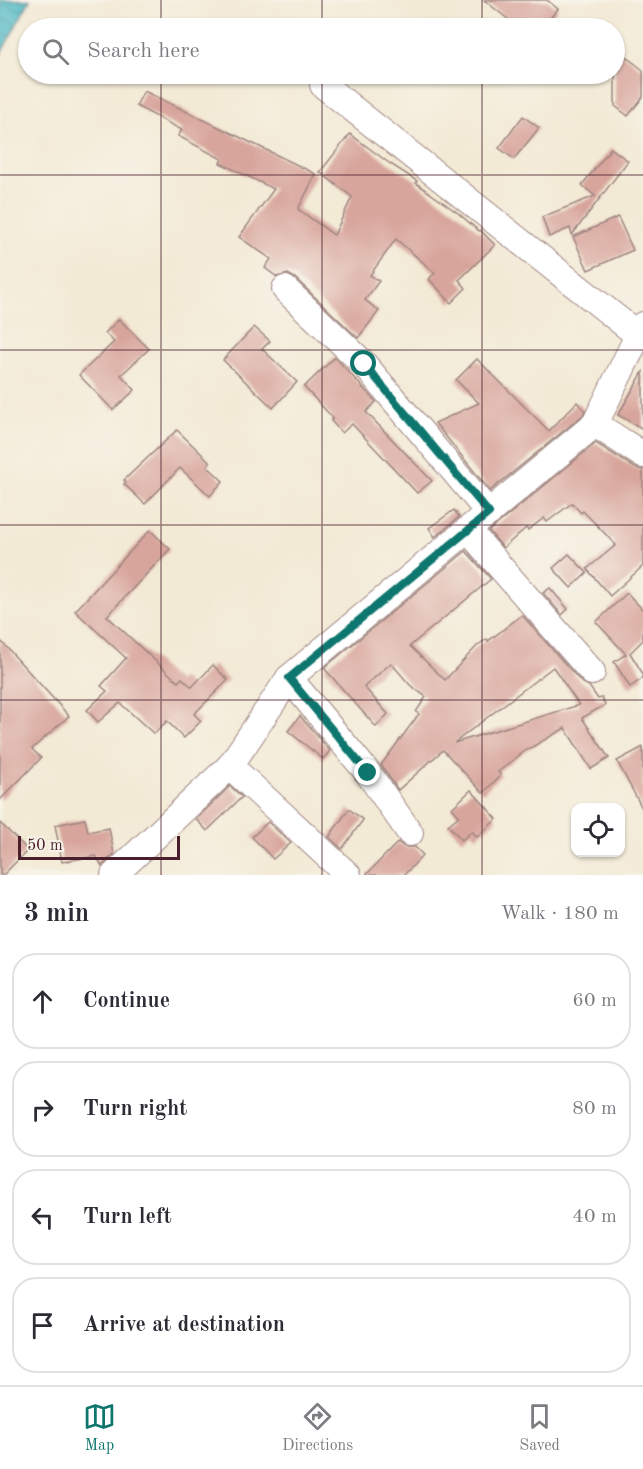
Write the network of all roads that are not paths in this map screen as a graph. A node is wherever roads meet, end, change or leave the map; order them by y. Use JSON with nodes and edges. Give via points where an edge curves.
{"nodes":[{"id":1,"x":323,"y":85,"type":"dead end"},
{"id":2,"x":285,"y":289,"type":"dead end"},
{"id":3,"x":641,"y":330,"type":"edge"},
{"id":4,"x":595,"y":424,"type":"junction"},
{"id":5,"x":643,"y":455,"type":"edge"},
{"id":6,"x":489,"y":513,"type":"junction"},
{"id":7,"x":468,"y":530,"type":"junction"},
{"id":8,"x":592,"y":672,"type":"dead end"},
{"id":9,"x":289,"y":678,"type":"junction"},
{"id":10,"x":230,"y":766,"type":"junction"},
{"id":11,"x":410,"y":832,"type":"dead end"},
{"id":12,"x":114,"y":875,"type":"edge"},
{"id":13,"x":348,"y":875,"type":"edge"}],
"edges":[{"from":1,"to":3,"type":"street"},
{"from":2,"to":6,"type":"street","via":[[364,364]]},
{"from":3,"to":4,"type":"street"},
{"from":4,"to":5,"type":"street"},
{"from":4,"to":6,"type":"street"},
{"from":6,"to":7,"type":"street"},
{"from":7,"to":8,"type":"street"},
{"from":7,"to":9,"type":"street"},
{"from":9,"to":10,"type":"street"},
{"from":9,"to":11,"type":"street","via":[[368,773]]},
{"from":10,"to":12,"type":"street"},
{"from":10,"to":13,"type":"street"}]}
